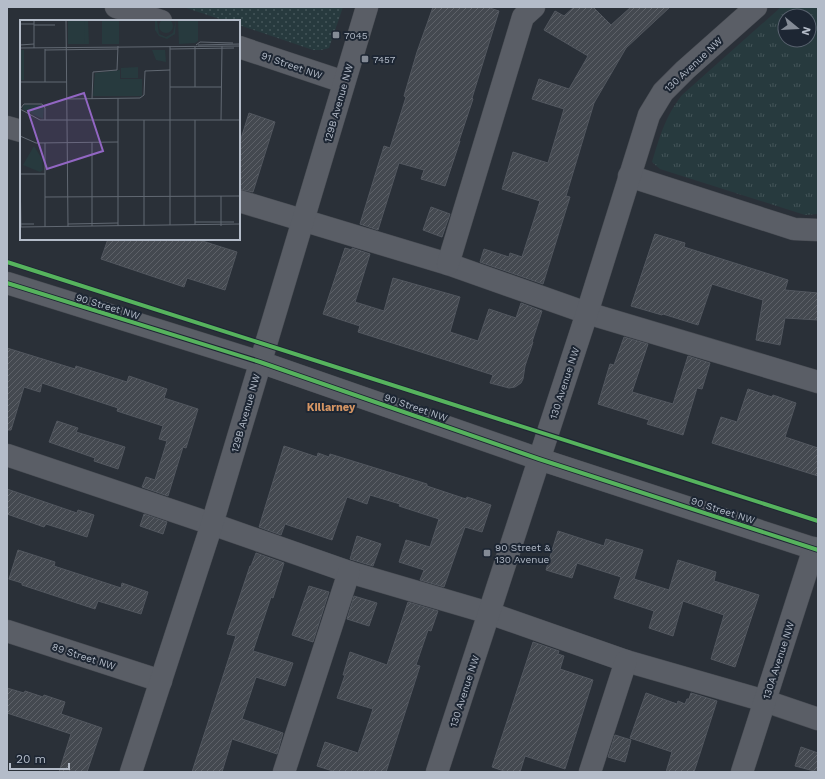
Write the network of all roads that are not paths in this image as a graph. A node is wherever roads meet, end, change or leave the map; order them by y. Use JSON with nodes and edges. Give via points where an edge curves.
{"nodes":[{"id":1,"x":116,"y":7,"type":"edge"},
{"id":2,"x":367,"y":7,"type":"edge"},
{"id":3,"x":534,"y":7,"type":"edge"},
{"id":4,"x":756,"y":7,"type":"edge"},
{"id":5,"x":158,"y":20,"type":"edge"},
{"id":6,"x":240,"y":47,"type":"edge"},
{"id":7,"x":344,"y":82,"type":"junction"},
{"id":8,"x":7,"y":127,"type":"edge"},
{"id":9,"x":20,"y":131,"type":"edge"},
{"id":10,"x":629,"y":176,"type":"junction"},
{"id":11,"x":240,"y":201,"type":"edge"},
{"id":12,"x":304,"y":222,"type":"junction"},
{"id":13,"x":818,"y":230,"type":"edge"},
{"id":14,"x":448,"y":264,"type":"junction"},
{"id":15,"x":7,"y":283,"type":"edge"},
{"id":16,"x":587,"y":313,"type":"junction"},
{"id":17,"x":260,"y":362,"type":"junction"},
{"id":18,"x":818,"y":382,"type":"edge"},
{"id":19,"x":7,"y":455,"type":"edge"},
{"id":20,"x":539,"y":459,"type":"junction"},
{"id":21,"x":212,"y":524,"type":"junction"},
{"id":22,"x":816,"y":549,"type":"edge"},
{"id":23,"x":348,"y":572,"type":"junction"},
{"id":24,"x":489,"y":613,"type":"junction"},
{"id":25,"x":7,"y":631,"type":"edge"},
{"id":26,"x":626,"y":661,"type":"junction"},
{"id":27,"x":161,"y":681,"type":"junction"},
{"id":28,"x":765,"y":701,"type":"junction"},
{"id":29,"x":818,"y":719,"type":"edge"},
{"id":30,"x":131,"y":772,"type":"edge"},
{"id":31,"x":284,"y":772,"type":"edge"},
{"id":32,"x":437,"y":772,"type":"edge"},
{"id":33,"x":590,"y":772,"type":"edge"},
{"id":34,"x":742,"y":772,"type":"edge"}],
"edges":[{"from":1,"to":5,"type":"street"},
{"from":2,"to":7,"type":"street","name":"129B Avenue NW"},
{"from":3,"to":14,"type":"street","via":[[523,17]]},
{"from":4,"to":10,"type":"street","name":"130 Avenue NW","via":[[663,92],[649,115]]},
{"from":6,"to":7,"type":"street","name":"91 Street NW"},
{"from":7,"to":12,"type":"street","name":"129B Avenue NW"},
{"from":8,"to":9,"type":"street"},
{"from":10,"to":13,"type":"street","via":[[794,228]]},
{"from":10,"to":16,"type":"street","name":"130 Avenue NW"},
{"from":11,"to":12,"type":"street"},
{"from":12,"to":14,"type":"street"},
{"from":12,"to":17,"type":"street","name":"129B Avenue NW"},
{"from":14,"to":16,"type":"street"},
{"from":15,"to":17,"type":"street","name":"90 Street NW"},
{"from":16,"to":18,"type":"street"},
{"from":16,"to":20,"type":"street","name":"130 Avenue NW"},
{"from":17,"to":20,"type":"street","name":"90 Street NW"},
{"from":17,"to":21,"type":"street","name":"129B Avenue NW"},
{"from":19,"to":21,"type":"street"},
{"from":20,"to":22,"type":"street","name":"90 Street NW"},
{"from":20,"to":24,"type":"street","name":"130 Avenue NW"},
{"from":21,"to":23,"type":"street"},
{"from":21,"to":27,"type":"street","name":"129B Avenue NW"},
{"from":22,"to":28,"type":"street","name":"130A Avenue NW"},
{"from":23,"to":24,"type":"street"},
{"from":23,"to":31,"type":"street"},
{"from":24,"to":26,"type":"street"},
{"from":24,"to":32,"type":"street","name":"130 Avenue NW"},
{"from":25,"to":27,"type":"street","name":"89 Street NW"},
{"from":26,"to":28,"type":"street"},
{"from":26,"to":33,"type":"street"},
{"from":27,"to":30,"type":"street","name":"129B Avenue NW"},
{"from":28,"to":29,"type":"street"},
{"from":28,"to":34,"type":"street","name":"130A Avenue NW"}]}
